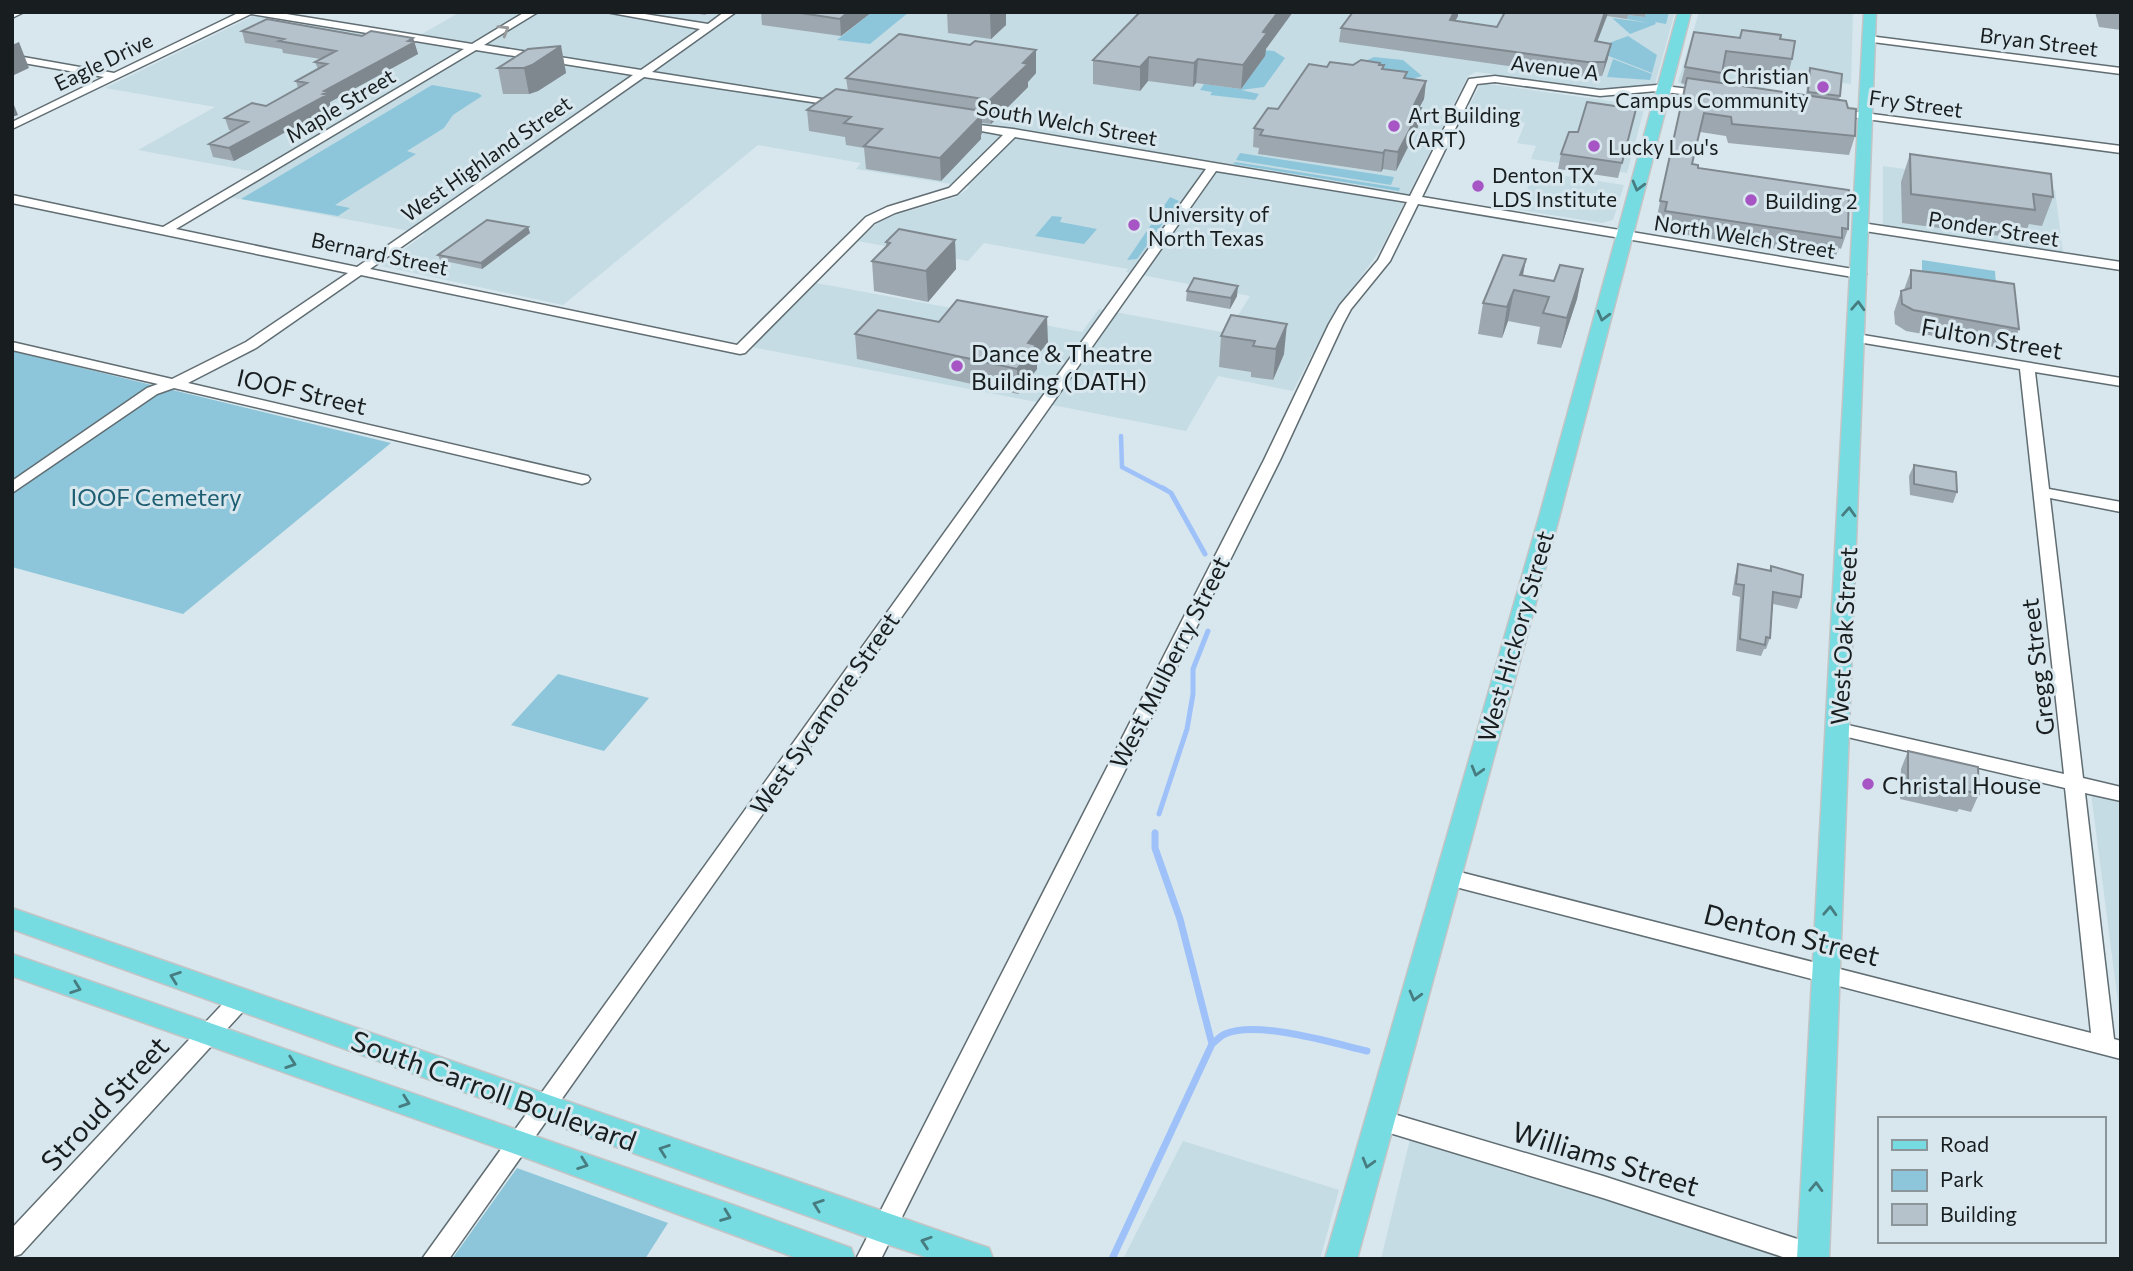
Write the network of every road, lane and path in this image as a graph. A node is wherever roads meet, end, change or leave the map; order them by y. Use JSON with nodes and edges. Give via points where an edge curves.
{"nodes":[{"id":1,"x":19,"y":12,"type":"edge"},
{"id":2,"x":250,"y":12,"type":"edge"},
{"id":3,"x":533,"y":12,"type":"edge"},
{"id":4,"x":611,"y":12,"type":"edge"},
{"id":5,"x":731,"y":12,"type":"edge"},
{"id":6,"x":1685,"y":12,"type":"edge"},
{"id":7,"x":1870,"y":12,"type":"edge"},
{"id":8,"x":12,"y":15,"type":"edge"},
{"id":9,"x":710,"y":27,"type":"junction"},
{"id":10,"x":1869,"y":39,"type":"junction"},
{"id":11,"x":474,"y":48,"type":"junction"},
{"id":12,"x":12,"y":58,"type":"edge"},
{"id":13,"x":2121,"y":71,"type":"edge"},
{"id":14,"x":643,"y":74,"type":"junction"},
{"id":15,"x":115,"y":76,"type":"junction"},
{"id":16,"x":1482,"y":78,"type":"joint"},
{"id":17,"x":1664,"y":88,"type":"junction"},
{"id":18,"x":1718,"y":96,"type":"edge"},
{"id":19,"x":852,"y":107,"type":"edge"},
{"id":20,"x":1826,"y":111,"type":"edge"},
{"id":21,"x":1866,"y":116,"type":"junction"},
{"id":22,"x":946,"y":122,"type":"edge"},
{"id":23,"x":12,"y":126,"type":"edge"},
{"id":24,"x":1013,"y":132,"type":"junction"},
{"id":25,"x":2121,"y":150,"type":"edge"},
{"id":26,"x":1213,"y":167,"type":"junction"},
{"id":27,"x":12,"y":199,"type":"edge"},
{"id":28,"x":1414,"y":200,"type":"junction"},
{"id":29,"x":1861,"y":227,"type":"junction"},
{"id":30,"x":166,"y":230,"type":"junction"},
{"id":31,"x":1624,"y":236,"type":"junction"},
{"id":32,"x":2121,"y":266,"type":"edge"},
{"id":33,"x":360,"y":271,"type":"junction"},
{"id":34,"x":1859,"y":274,"type":"junction"},
{"id":35,"x":1857,"y":338,"type":"junction"},
{"id":36,"x":12,"y":346,"type":"edge"},
{"id":37,"x":2027,"y":367,"type":"junction"},
{"id":38,"x":2121,"y":382,"type":"edge"},
{"id":39,"x":172,"y":385,"type":"junction"},
{"id":40,"x":582,"y":479,"type":"dead end"},
{"id":41,"x":12,"y":488,"type":"edge"},
{"id":42,"x":2042,"y":492,"type":"junction"},
{"id":43,"x":2121,"y":507,"type":"edge"},
{"id":44,"x":1839,"y":729,"type":"junction"},
{"id":45,"x":2074,"y":783,"type":"junction"},
{"id":46,"x":2121,"y":794,"type":"edge"},
{"id":47,"x":1448,"y":877,"type":"junction"},
{"id":48,"x":12,"y":918,"type":"edge"},
{"id":49,"x":12,"y":965,"type":"edge"},
{"id":50,"x":1827,"y":974,"type":"junction"},
{"id":51,"x":240,"y":1000,"type":"junction"},
{"id":52,"x":208,"y":1035,"type":"junction"},
{"id":53,"x":2113,"y":1048,"type":"edge"},
{"id":54,"x":542,"y":1107,"type":"junction"},
{"id":55,"x":1380,"y":1120,"type":"junction"},
{"id":56,"x":519,"y":1141,"type":"junction"},
{"id":57,"x":883,"y":1228,"type":"junction"},
{"id":58,"x":12,"y":1246,"type":"edge"},
{"id":59,"x":1813,"y":1257,"type":"edge"},
{"id":60,"x":434,"y":1259,"type":"edge"},
{"id":61,"x":839,"y":1259,"type":"edge"},
{"id":62,"x":868,"y":1259,"type":"edge"},
{"id":63,"x":977,"y":1259,"type":"edge"},
{"id":64,"x":1341,"y":1259,"type":"edge"}],
"edges":[{"from":1,"to":8,"type":"street"},
{"from":2,"to":11,"type":"street"},
{"from":2,"to":15,"type":"street","name":"Eagle Drive"},
{"from":11,"to":3,"type":"street","name":"Maple Street","one_way":true},
{"from":4,"to":9,"type":"street"},
{"from":5,"to":9,"type":"street","name":"West Highland Street"},
{"from":6,"to":17,"type":"main road","name":"West Hickory Street"},
{"from":7,"to":10,"type":"main road","name":"West Oak Street"},
{"from":9,"to":14,"type":"street","name":"West Highland Street"},
{"from":10,"to":13,"type":"street","name":"Bryan Street"},
{"from":10,"to":21,"type":"main road","name":"West Oak Street"},
{"from":11,"to":14,"type":"street"},
{"from":11,"to":30,"type":"street","name":"Maple Street"},
{"from":12,"to":15,"type":"street"},
{"from":14,"to":19,"type":"street"},
{"from":14,"to":33,"type":"street","name":"West Highland Street"},
{"from":15,"to":23,"type":"street","name":"Eagle Drive"},
{"from":16,"to":17,"type":"street","name":"Avenue A","via":[[1600,93]]},
{"from":16,"to":28,"type":"street","name":"West Mulberry Street","via":[[1471,82]]},
{"from":17,"to":18,"type":"street"},
{"from":17,"to":31,"type":"main road","name":"West Hickory Street","one_way":true},
{"from":20,"to":21,"type":"street","name":"Fry Street"},
{"from":21,"to":25,"type":"street","name":"Fry Street"},
{"from":21,"to":29,"type":"main road","name":"West Oak Street"},
{"from":22,"to":24,"type":"street","name":"South Welch Street"},
{"from":24,"to":26,"type":"street","name":"South Welch Street"},
{"from":24,"to":33,"type":"street","name":"Bernard Street","via":[[953,191],[870,220],[740,350]]},
{"from":26,"to":28,"type":"street","name":"South Welch Street"},
{"from":26,"to":54,"type":"street","name":"West Sycamore Street"},
{"from":27,"to":30,"type":"street","name":"Bernard Street"},
{"from":28,"to":31,"type":"street","name":"South Welch Street"},
{"from":28,"to":57,"type":"street","name":"West Mulberry Street","via":[[1384,261],[1336,324],[1266,472]]},
{"from":29,"to":32,"type":"street","name":"Ponder Street"},
{"from":29,"to":34,"type":"main road","name":"West Oak Street"},
{"from":30,"to":33,"type":"street","name":"Bernard Street"},
{"from":31,"to":34,"type":"street","name":"North Welch Street"},
{"from":31,"to":47,"type":"main road","name":"West Hickory Street","one_way":true},
{"from":33,"to":39,"type":"street","name":"West Highland Street","via":[[241,352]]},
{"from":35,"to":34,"type":"main road","name":"West Oak Street","one_way":true},
{"from":35,"to":37,"type":"street","name":"Fulton Street"},
{"from":44,"to":35,"type":"main road","name":"West Oak Street","one_way":true},
{"from":36,"to":39,"type":"street","name":"IOOF Street"},
{"from":37,"to":38,"type":"street","name":"Fulton Street"},
{"from":37,"to":42,"type":"street","name":"Gregg Street"},
{"from":39,"to":40,"type":"street","name":"IOOF Street"},
{"from":39,"to":41,"type":"street","name":"West Highland Street","via":[[152,391]]},
{"from":42,"to":43,"type":"street"},
{"from":42,"to":45,"type":"street","name":"Gregg Street"},
{"from":44,"to":45,"type":"street"},
{"from":50,"to":44,"type":"main road","name":"West Oak Street","one_way":true},
{"from":45,"to":46,"type":"street"},
{"from":45,"to":53,"type":"street","name":"Gregg Street"},
{"from":47,"to":50,"type":"street","name":"Denton Street"},
{"from":47,"to":55,"type":"main road","name":"West Hickory Street","one_way":true},
{"from":51,"to":48,"type":"main road","name":"South Carroll Boulevard","one_way":true},
{"from":49,"to":52,"type":"main road","name":"South Carroll Boulevard","one_way":true},
{"from":50,"to":53,"type":"street","name":"Denton Street"},
{"from":59,"to":50,"type":"main road","name":"West Oak Street","one_way":true},
{"from":51,"to":52,"type":"street","name":"Stroud Street"},
{"from":51,"to":54,"type":"main road","name":"South Carroll Boulevard"},
{"from":52,"to":56,"type":"main road","name":"South Carroll Boulevard","one_way":true},
{"from":52,"to":58,"type":"street","name":"Stroud Street"},
{"from":54,"to":56,"type":"street","name":"West Sycamore Street"},
{"from":57,"to":54,"type":"main road","name":"South Carroll Boulevard","one_way":true},
{"from":55,"to":59,"type":"street","name":"Williams Street"},
{"from":55,"to":64,"type":"main road","name":"West Hickory Street","one_way":true},
{"from":56,"to":60,"type":"street","name":"West Sycamore Street"},
{"from":56,"to":61,"type":"main road","name":"South Carroll Boulevard","one_way":true},
{"from":57,"to":62,"type":"street","name":"West Mulberry Street"},
{"from":63,"to":57,"type":"main road","name":"South Carroll Boulevard","one_way":true}]}
